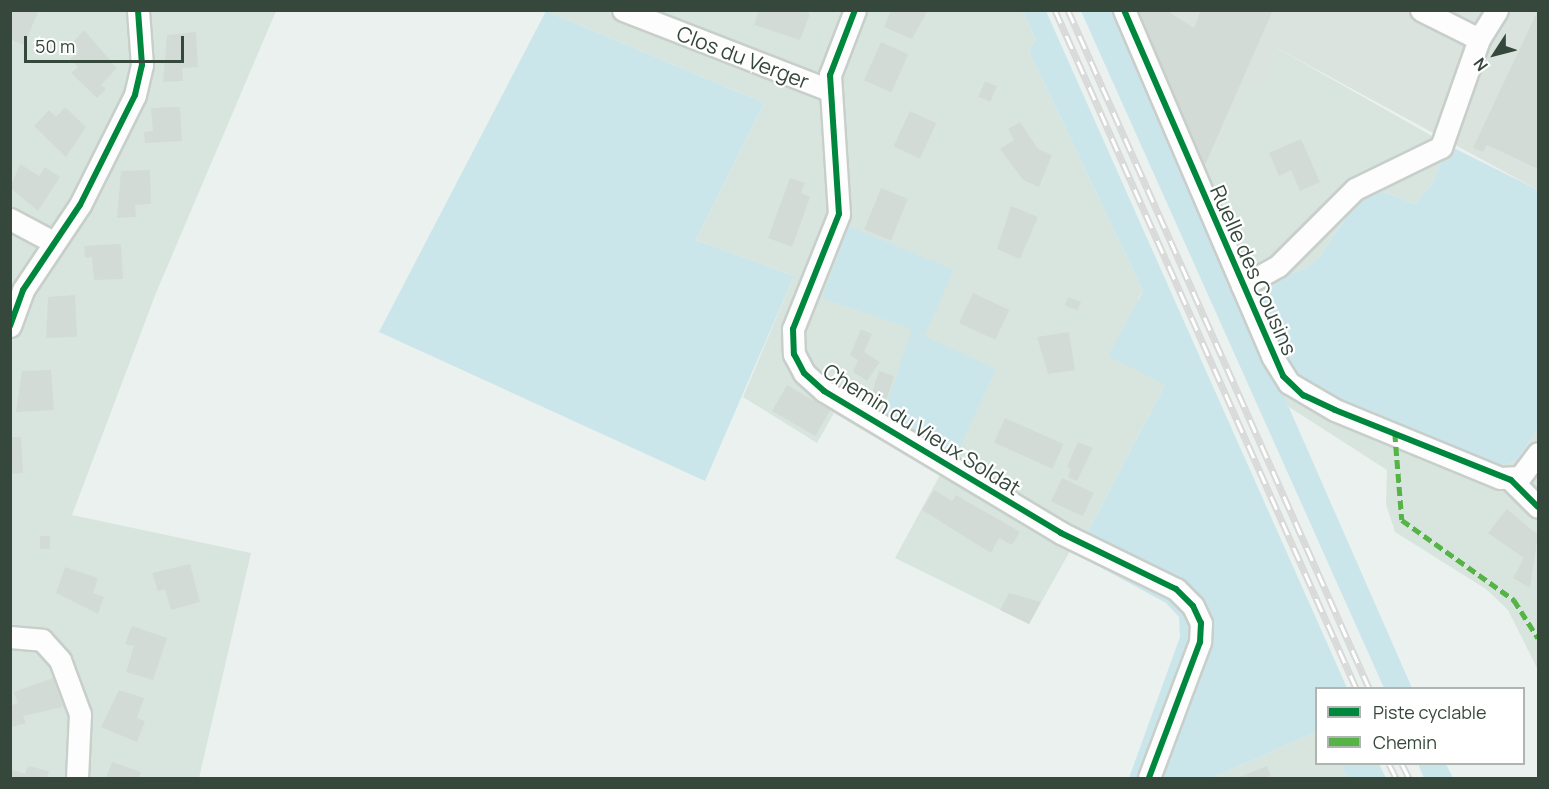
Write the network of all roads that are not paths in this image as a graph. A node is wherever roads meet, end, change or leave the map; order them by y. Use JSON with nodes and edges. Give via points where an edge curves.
{"nodes":[{"id":1,"x":138,"y":10,"type":"edge"},
{"id":2,"x":622,"y":10,"type":"edge"},
{"id":3,"x":855,"y":10,"type":"edge"},
{"id":4,"x":1124,"y":10,"type":"edge"},
{"id":5,"x":1421,"y":10,"type":"edge"},
{"id":6,"x":1497,"y":10,"type":"edge"},
{"id":7,"x":1479,"y":39,"type":"junction"},
{"id":8,"x":830,"y":90,"type":"junction"},
{"id":9,"x":10,"y":219,"type":"edge"},
{"id":10,"x":52,"y":242,"type":"junction"},
{"id":11,"x":1242,"y":286,"type":"junction"},
{"id":12,"x":10,"y":326,"type":"edge"},
{"id":13,"x":1539,"y":453,"type":"edge"},
{"id":14,"x":1511,"y":480,"type":"junction"},
{"id":15,"x":1539,"y":507,"type":"edge"},
{"id":16,"x":10,"y":637,"type":"edge"},
{"id":17,"x":77,"y":778,"type":"edge"},
{"id":18,"x":1149,"y":778,"type":"edge"}],
"edges":[{"from":1,"to":10,"type":"street","via":[[142,65],[135,95],[81,205]]},
{"from":2,"to":8,"type":"street","name":"Clos du Verger"},
{"from":3,"to":8,"type":"street","name":"Chemin du Vieux Soldat","via":[[833,61]]},
{"from":4,"to":11,"type":"street","name":"Ruelle des Cousins"},
{"from":5,"to":7,"type":"street"},
{"from":6,"to":7,"type":"street"},
{"from":7,"to":11,"type":"street","via":[[1441,147],[1355,189],[1278,266]]},
{"from":8,"to":18,"type":"street","name":"Chemin du Vieux Soldat","via":[[838,214],[793,329],[794,354],[804,373],[824,391],[1061,533],[1176,590],[1193,606],[1201,623],[1200,642]]},
{"from":9,"to":10,"type":"street"},
{"from":10,"to":12,"type":"street","via":[[23,290]]},
{"from":11,"to":14,"type":"street","name":"Ruelle des Cousins","via":[[1277,367],[1303,395]]},
{"from":13,"to":14,"type":"street","via":[[1527,470]]},
{"from":14,"to":15,"type":"street"},
{"from":16,"to":17,"type":"street","via":[[42,640],[60,660],[80,714]]}]}
